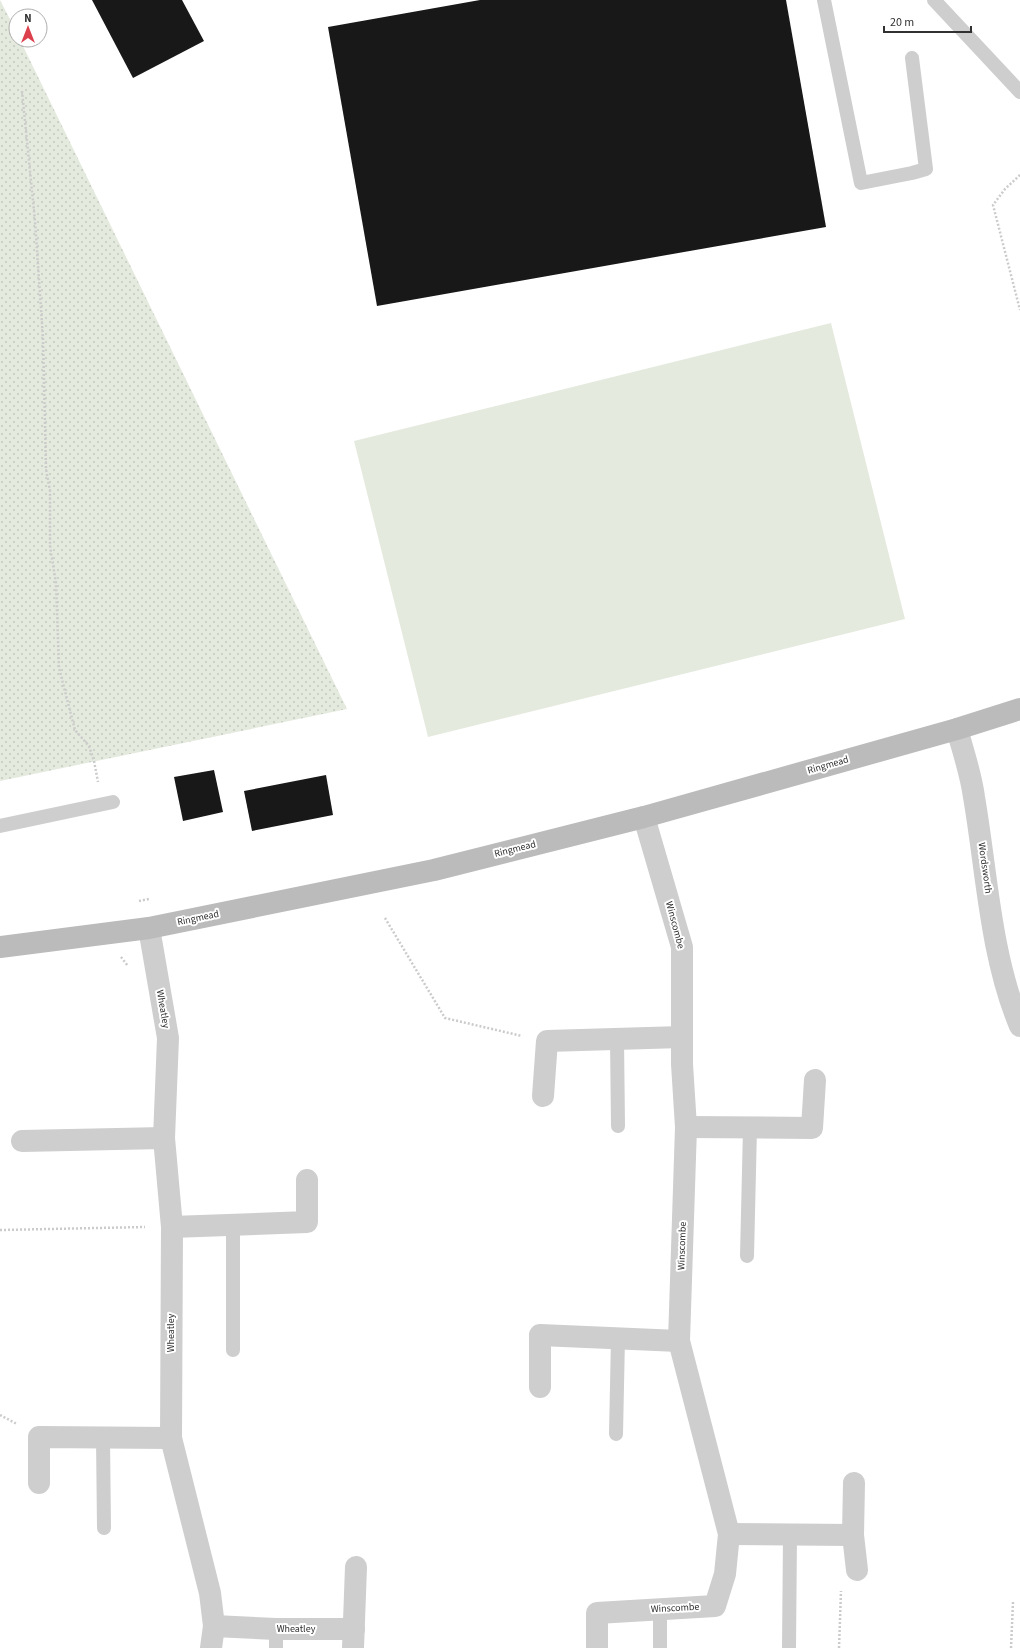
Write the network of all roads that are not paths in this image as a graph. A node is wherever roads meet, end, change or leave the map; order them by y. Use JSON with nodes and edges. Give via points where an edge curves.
{"nodes":[{"id":1,"x":824,"y":0,"type":"edge"},
{"id":2,"x":934,"y":0,"type":"edge"},
{"id":3,"x":912,"y":58,"type":"dead end"},
{"id":4,"x":1020,"y":92,"type":"edge"},
{"id":5,"x":1020,"y":710,"type":"edge"},
{"id":6,"x":957,"y":729,"type":"junction"},
{"id":7,"x":108,"y":803,"type":"road end"},
{"id":8,"x":644,"y":816,"type":"junction"},
{"id":9,"x":0,"y":826,"type":"edge"},
{"id":10,"x":149,"y":928,"type":"junction"},
{"id":11,"x":0,"y":947,"type":"edge"},
{"id":12,"x":1017,"y":1013,"type":"edge"},
{"id":13,"x":682,"y":1037,"type":"junction"},
{"id":14,"x":617,"y":1039,"type":"junction"},
{"id":15,"x":815,"y":1080,"type":"dead end"},
{"id":16,"x":543,"y":1096,"type":"dead end"},
{"id":17,"x":618,"y":1126,"type":"dead end"},
{"id":18,"x":686,"y":1127,"type":"junction"},
{"id":19,"x":750,"y":1128,"type":"junction"},
{"id":20,"x":164,"y":1138,"type":"junction"},
{"id":21,"x":22,"y":1141,"type":"dead end"},
{"id":22,"x":307,"y":1180,"type":"dead end"},
{"id":23,"x":233,"y":1225,"type":"junction"},
{"id":24,"x":172,"y":1227,"type":"junction"},
{"id":25,"x":747,"y":1256,"type":"dead end"},
{"id":26,"x":618,"y":1338,"type":"junction"},
{"id":27,"x":680,"y":1341,"type":"junction"},
{"id":28,"x":233,"y":1350,"type":"dead end"},
{"id":29,"x":540,"y":1387,"type":"dead end"},
{"id":30,"x":616,"y":1434,"type":"dead end"},
{"id":31,"x":103,"y":1438,"type":"junction"},
{"id":32,"x":171,"y":1438,"type":"junction"},
{"id":33,"x":39,"y":1483,"type":"dead end"},
{"id":34,"x":854,"y":1483,"type":"dead end"},
{"id":35,"x":104,"y":1528,"type":"dead end"},
{"id":36,"x":729,"y":1534,"type":"junction"},
{"id":37,"x":790,"y":1535,"type":"junction"},
{"id":38,"x":853,"y":1535,"type":"junction"},
{"id":39,"x":356,"y":1567,"type":"dead end"},
{"id":40,"x":857,"y":1570,"type":"dead end"},
{"id":41,"x":660,"y":1609,"type":"junction"},
{"id":42,"x":214,"y":1626,"type":"junction"},
{"id":43,"x":276,"y":1639,"type":"edge"},
{"id":44,"x":353,"y":1639,"type":"edge"},
{"id":45,"x":211,"y":1648,"type":"edge"},
{"id":46,"x":597,"y":1648,"type":"edge"},
{"id":47,"x":660,"y":1648,"type":"edge"},
{"id":48,"x":789,"y":1648,"type":"edge"}],
"edges":[{"from":1,"to":3,"type":"lane","via":[[860,183],[926,169]]},
{"from":2,"to":4,"type":"lane"},
{"from":5,"to":6,"type":"street","name":"Ringmead"},
{"from":6,"to":8,"type":"street","name":"Ringmead"},
{"from":6,"to":12,"type":"street","name":"Wordsworth","via":[[974,794],[1000,966]]},
{"from":7,"to":9,"type":"lane"},
{"from":8,"to":10,"type":"street","name":"Ringmead","via":[[434,870]]},
{"from":8,"to":13,"type":"street","name":"Winscombe","via":[[682,947]]},
{"from":10,"to":11,"type":"street","name":"Ringmead"},
{"from":10,"to":20,"type":"street","name":"Wheatley","via":[[168,1038]]},
{"from":13,"to":14,"type":"street"},
{"from":13,"to":18,"type":"street","name":"Winscombe"},
{"from":14,"to":16,"type":"street","via":[[547,1041]]},
{"from":14,"to":17,"type":"lane"},
{"from":15,"to":19,"type":"street","via":[[812,1128]]},
{"from":18,"to":19,"type":"street"},
{"from":18,"to":27,"type":"street","name":"Winscombe"},
{"from":19,"to":25,"type":"lane"},
{"from":20,"to":21,"type":"street"},
{"from":20,"to":24,"type":"street","name":"Wheatley"},
{"from":22,"to":23,"type":"street","via":[[307,1222]]},
{"from":23,"to":24,"type":"street"},
{"from":23,"to":28,"type":"lane"},
{"from":24,"to":32,"type":"street","name":"Wheatley"},
{"from":26,"to":27,"type":"street"},
{"from":26,"to":29,"type":"street","via":[[540,1335]]},
{"from":26,"to":30,"type":"lane"},
{"from":27,"to":36,"type":"street","name":"Winscombe"},
{"from":31,"to":32,"type":"street"},
{"from":31,"to":33,"type":"street","via":[[39,1437]]},
{"from":31,"to":35,"type":"lane"},
{"from":32,"to":42,"type":"street","name":"Wheatley","via":[[210,1593]]},
{"from":34,"to":38,"type":"street"},
{"from":36,"to":37,"type":"street"},
{"from":36,"to":41,"type":"street","name":"Winscombe","via":[[725,1574],[715,1606]]},
{"from":37,"to":38,"type":"street"},
{"from":37,"to":48,"type":"lane"},
{"from":38,"to":40,"type":"street"},
{"from":39,"to":44,"type":"street","name":"Wheatley"},
{"from":41,"to":46,"type":"street","name":"Winscombe","via":[[597,1613]]},
{"from":41,"to":47,"type":"lane"},
{"from":42,"to":43,"type":"street","name":"Wheatley"},
{"from":42,"to":45,"type":"street","name":"Wheatley"},
{"from":43,"to":44,"type":"street","name":"Wheatley"}]}
